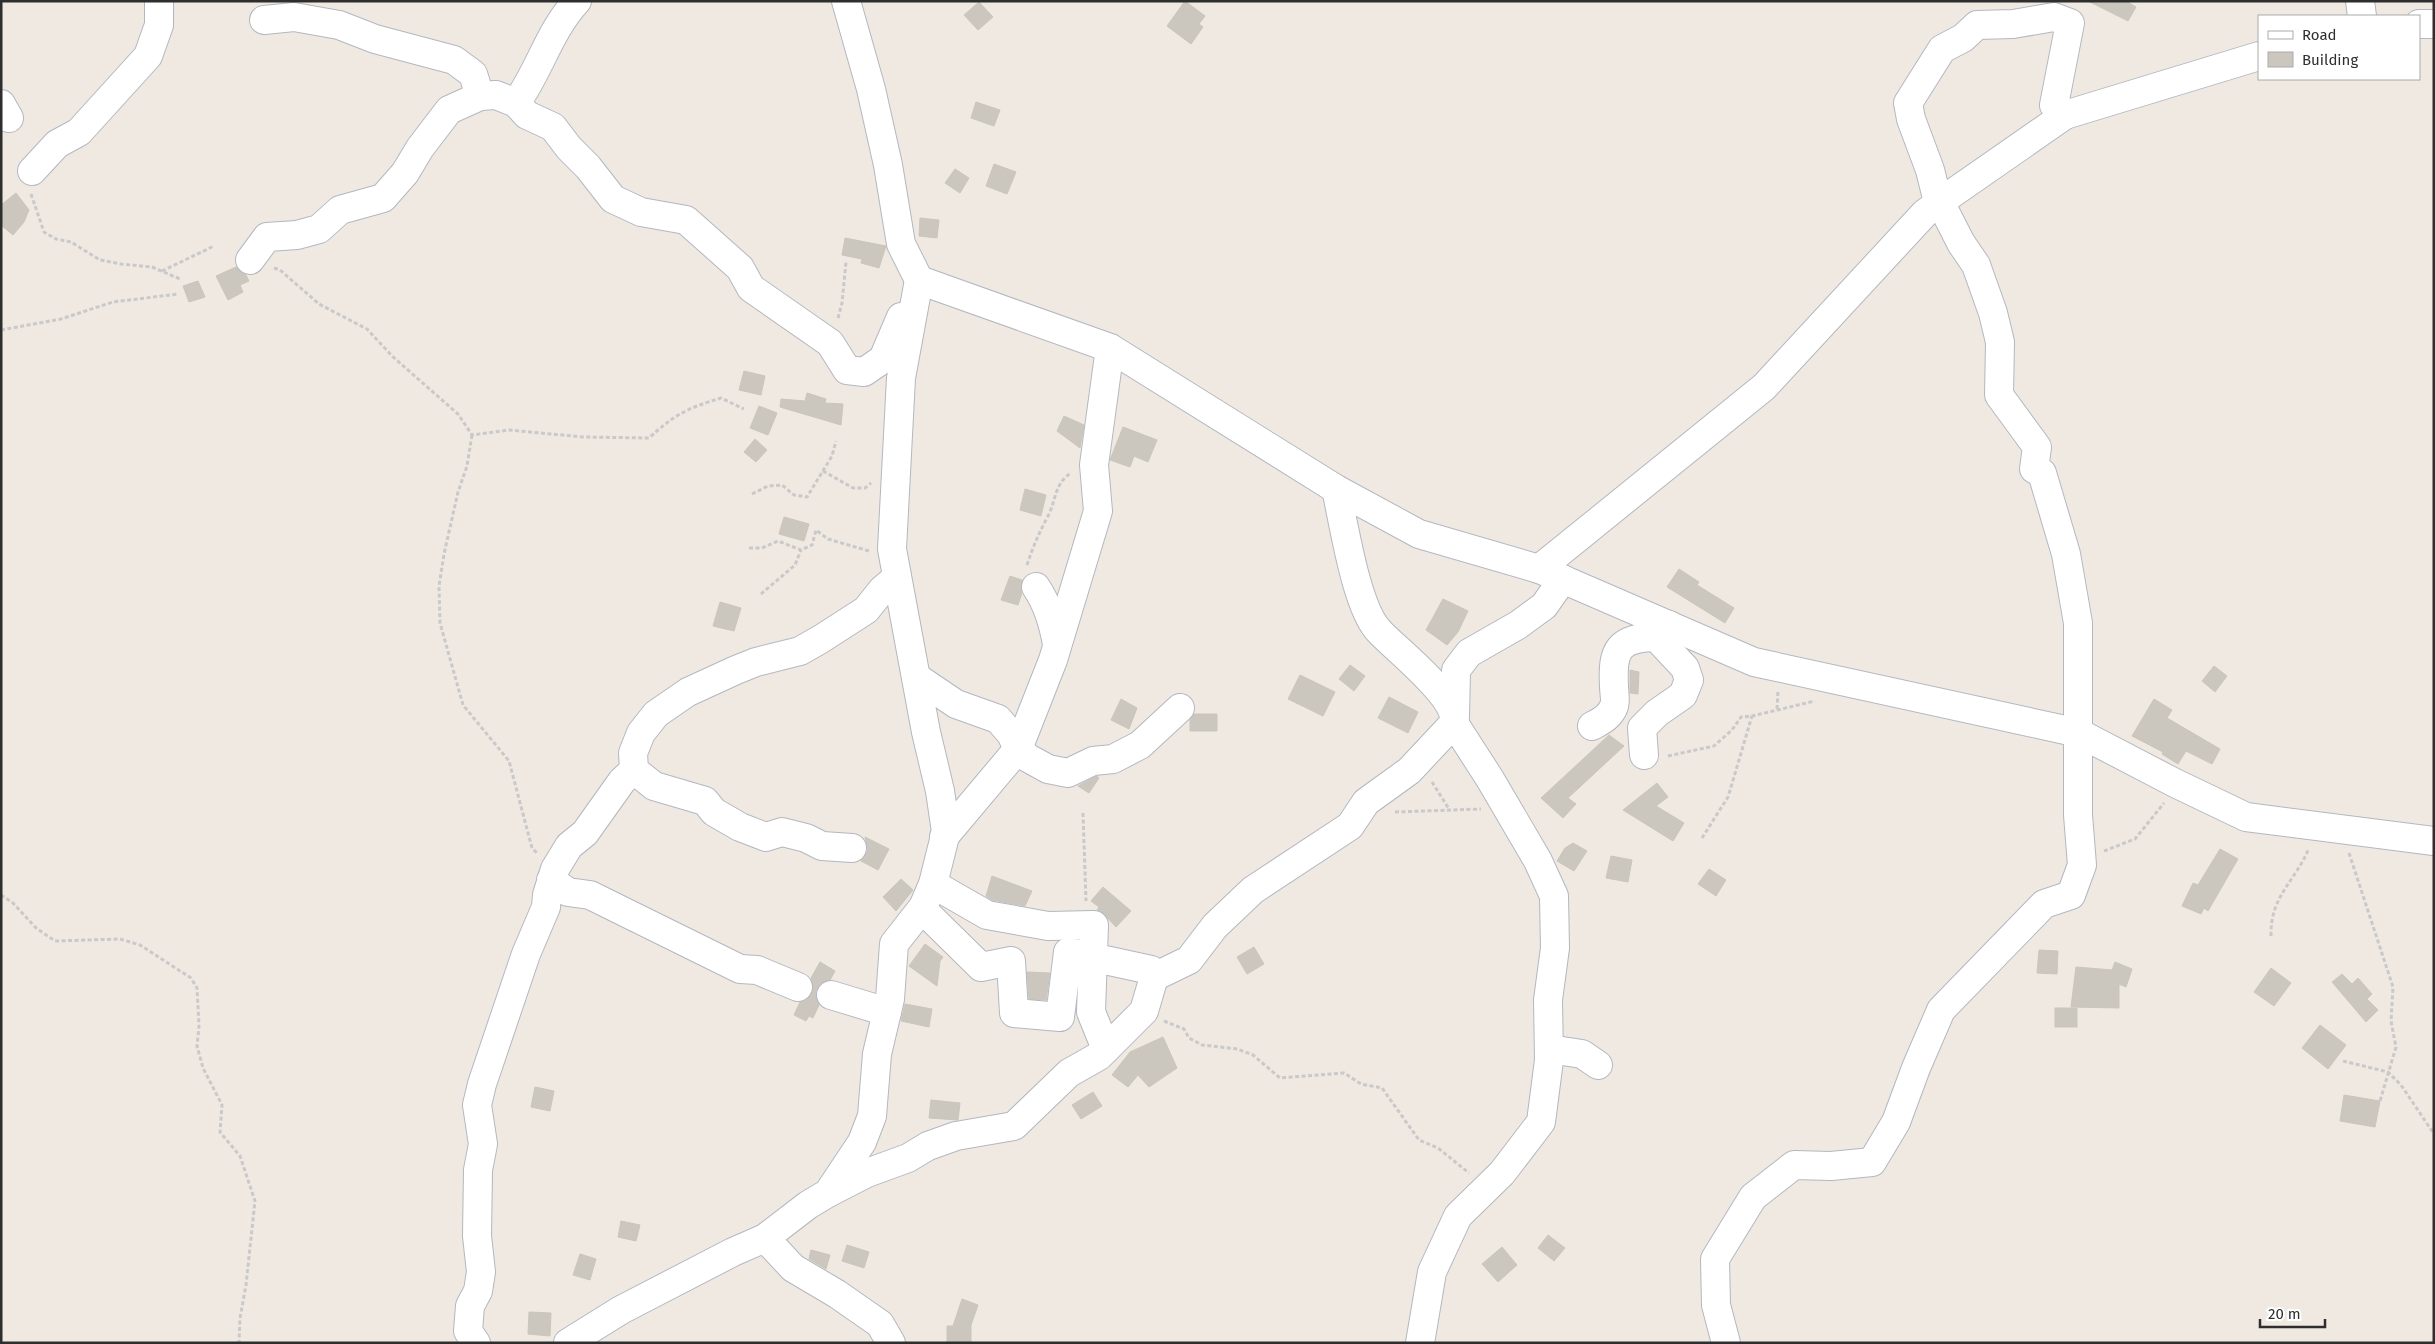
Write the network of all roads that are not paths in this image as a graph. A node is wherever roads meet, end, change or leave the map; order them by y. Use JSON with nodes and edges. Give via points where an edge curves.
{"nodes":[{"id":1,"x":159,"y":1,"type":"edge"},
{"id":2,"x":577,"y":1,"type":"edge"},
{"id":3,"x":846,"y":1,"type":"edge"},
{"id":4,"x":2360,"y":1,"type":"edge"},
{"id":5,"x":2049,"y":10,"type":"edge"},
{"id":6,"x":2362,"y":15,"type":"edge"},
{"id":7,"x":264,"y":20,"type":"dead end"},
{"id":8,"x":2420,"y":24,"type":"edge"},
{"id":9,"x":2434,"y":24,"type":"edge"},
{"id":10,"x":2258,"y":56,"type":"edge"},
{"id":11,"x":480,"y":96,"type":"junction"},
{"id":12,"x":516,"y":103,"type":"junction"},
{"id":13,"x":2065,"y":115,"type":"junction"},
{"id":14,"x":32,"y":171,"type":"road end"},
{"id":15,"x":1940,"y":202,"type":"junction"},
{"id":16,"x":250,"y":260,"type":"road end"},
{"id":17,"x":920,"y":280,"type":"junction"},
{"id":18,"x":1110,"y":348,"type":"junction"},
{"id":19,"x":1336,"y":489,"type":"junction"},
{"id":20,"x":1551,"y":574,"type":"junction"},
{"id":21,"x":897,"y":577,"type":"junction"},
{"id":22,"x":1031,"y":578,"type":"road end"},
{"id":23,"x":1662,"y":631,"type":"junction"},
{"id":24,"x":1058,"y":646,"type":"junction"},
{"id":25,"x":916,"y":677,"type":"junction"},
{"id":26,"x":1180,"y":708,"type":"dead end"},
{"id":27,"x":1454,"y":720,"type":"junction"},
{"id":28,"x":1592,"y":726,"type":"dead end"},
{"id":29,"x":2078,"y":733,"type":"junction"},
{"id":30,"x":1018,"y":749,"type":"junction"},
{"id":31,"x":1644,"y":755,"type":"road end"},
{"id":32,"x":634,"y":770,"type":"junction"},
{"id":33,"x":944,"y":837,"type":"junction"},
{"id":34,"x":2434,"y":841,"type":"edge"},
{"id":35,"x":852,"y":848,"type":"dead end"},
{"id":36,"x":553,"y":874,"type":"junction"},
{"id":37,"x":933,"y":884,"type":"junction"},
{"id":38,"x":922,"y":909,"type":"junction"},
{"id":39,"x":1092,"y":957,"type":"junction"},
{"id":40,"x":1154,"y":977,"type":"junction"},
{"id":41,"x":798,"y":987,"type":"dead end"},
{"id":42,"x":831,"y":995,"type":"dead end"},
{"id":43,"x":887,"y":1012,"type":"junction"},
{"id":44,"x":1106,"y":1049,"type":"junction"},
{"id":45,"x":1549,"y":1049,"type":"junction"},
{"id":46,"x":1598,"y":1065,"type":"dead end"},
{"id":47,"x":828,"y":1193,"type":"junction"},
{"id":48,"x":764,"y":1238,"type":"junction"},
{"id":49,"x":476,"y":1343,"type":"edge"},
{"id":50,"x":568,"y":1343,"type":"edge"},
{"id":51,"x":891,"y":1343,"type":"edge"},
{"id":52,"x":1420,"y":1343,"type":"edge"},
{"id":53,"x":1726,"y":1343,"type":"edge"}],
"edges":[{"from":1,"to":14,"type":"street","via":[[159,25],[148,56],[79,132],[57,144]]},
{"from":2,"to":12,"type":"street","via":[[548,43]]},
{"from":3,"to":17,"type":"street","via":[[888,165],[901,244]]},
{"from":4,"to":6,"type":"street"},
{"from":5,"to":13,"type":"street","via":[[2054,17],[2070,23],[2054,105]]},
{"from":5,"to":15,"type":"street","via":[[2012,24],[1977,25],[1942,50],[1908,103]]},
{"from":7,"to":11,"type":"street","via":[[294,17],[339,24],[382,41],[454,60],[473,74]]},
{"from":8,"to":9,"type":"street"},
{"from":10,"to":13,"type":"street"},
{"from":11,"to":12,"type":"street","via":[[496,95]]},
{"from":11,"to":16,"type":"street","via":[[449,110],[405,174],[383,198],[340,210],[319,229],[298,236],[267,237]]},
{"from":12,"to":17,"type":"street","via":[[527,115],[552,127],[613,199],[641,212],[686,220],[740,268],[751,288],[830,343],[847,370],[864,372],[883,359]]},
{"from":13,"to":15,"type":"street"},
{"from":15,"to":20,"type":"street","via":[[1925,213],[1764,386]]},
{"from":15,"to":29,"type":"street","via":[[1961,244],[1976,265],[2000,342],[1999,395],[2037,447],[2034,469],[2042,473],[2066,554],[2078,622]]},
{"from":17,"to":18,"type":"street"},
{"from":17,"to":21,"type":"street","via":[[901,378],[892,549]]},
{"from":18,"to":19,"type":"street"},
{"from":18,"to":24,"type":"street","via":[[1094,465],[1098,511]]},
{"from":19,"to":20,"type":"street","via":[[1419,534]]},
{"from":19,"to":27,"type":"street","via":[[1362,601],[1377,629],[1424,672],[1452,709]]},
{"from":20,"to":23,"type":"street"},
{"from":20,"to":27,"type":"street","via":[[1544,606],[1518,626],[1469,653],[1456,670]]},
{"from":21,"to":25,"type":"street"},
{"from":21,"to":32,"type":"street","via":[[866,610],[800,651],[736,670],[688,692],[656,714],[633,752]]},
{"from":22,"to":24,"type":"street","via":[[1048,609]]},
{"from":23,"to":28,"type":"street","via":[[1625,643],[1616,656],[1613,672],[1615,704],[1609,716]]},
{"from":23,"to":29,"type":"street","via":[[1754,662]]},
{"from":23,"to":31,"type":"street","via":[[1689,680],[1683,695],[1642,728]]},
{"from":24,"to":30,"type":"street"},
{"from":25,"to":30,"type":"street","via":[[956,704],[998,719]]},
{"from":25,"to":33,"type":"street","via":[[940,791]]},
{"from":26,"to":30,"type":"street","via":[[1140,745],[1068,773],[1048,769]]},
{"from":27,"to":40,"type":"street","via":[[1409,771],[1366,802],[1350,826],[1252,890],[1215,926],[1189,960]]},
{"from":27,"to":45,"type":"street","via":[[1538,861],[1554,896],[1556,948],[1548,1000]]},
{"from":29,"to":34,"type":"street","via":[[2246,817]]},
{"from":29,"to":53,"type":"street","via":[[2082,865],[2071,895],[2044,904],[1941,1010],[1896,1122],[1872,1162],[1794,1165],[1753,1197],[1715,1259],[1716,1306]]},
{"from":30,"to":33,"type":"street"},
{"from":32,"to":35,"type":"street","via":[[654,786],[705,801],[714,812],[766,837],[782,832],[822,846]]},
{"from":32,"to":36,"type":"street","via":[[622,781],[585,832],[569,846]]},
{"from":33,"to":37,"type":"street"},
{"from":36,"to":41,"type":"street","via":[[568,892],[590,895],[740,970],[757,970]]},
{"from":36,"to":49,"type":"street","via":[[546,907],[526,954],[477,1105],[483,1144],[478,1170],[477,1227],[481,1272],[478,1291],[470,1306],[468,1331]]},
{"from":37,"to":38,"type":"street"},
{"from":37,"to":39,"type":"street","via":[[987,915],[1048,926],[1094,925]]},
{"from":38,"to":39,"type":"street","via":[[980,967],[1011,962],[1014,1013],[1060,1017],[1068,952]]},
{"from":38,"to":43,"type":"street","via":[[894,944]]},
{"from":39,"to":40,"type":"street","via":[[1151,970]]},
{"from":39,"to":44,"type":"street","via":[[1091,1012]]},
{"from":40,"to":44,"type":"street","via":[[1144,1011]]},
{"from":42,"to":43,"type":"street"},
{"from":43,"to":47,"type":"street","via":[[877,1054],[872,1116],[862,1142]]},
{"from":44,"to":47,"type":"street","via":[[1070,1073],[1014,1126],[956,1136],[928,1146]]},
{"from":45,"to":46,"type":"street","via":[[1582,1054]]},
{"from":45,"to":52,"type":"street","via":[[1541,1122],[1502,1173],[1458,1216],[1432,1272]]},
{"from":47,"to":48,"type":"street"},
{"from":48,"to":50,"type":"street","via":[[621,1310]]},
{"from":48,"to":51,"type":"street","via":[[793,1268],[880,1324]]}]}
